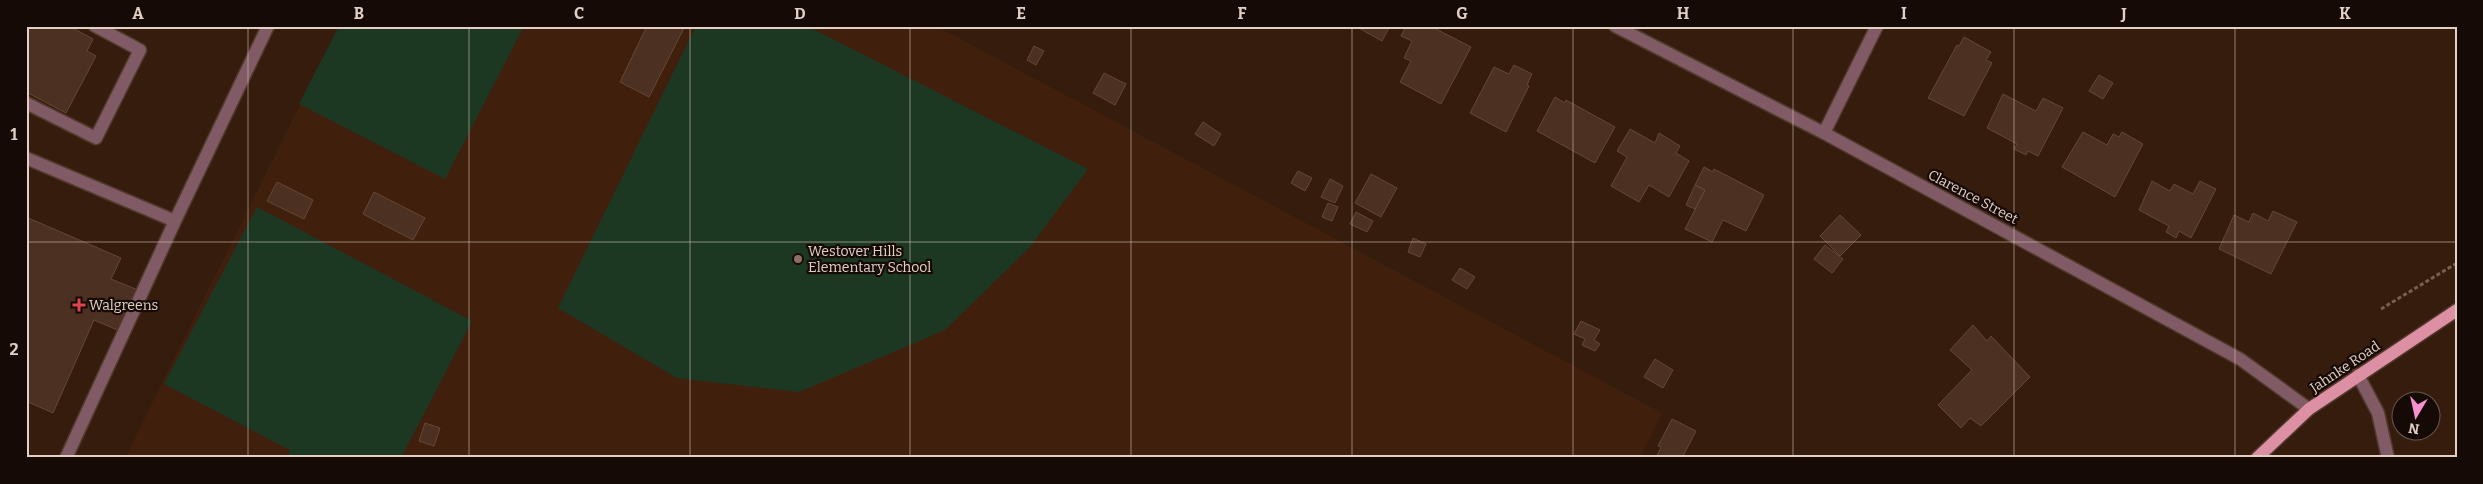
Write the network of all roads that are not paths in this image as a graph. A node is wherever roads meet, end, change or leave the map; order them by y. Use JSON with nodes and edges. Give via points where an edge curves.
{"nodes":[{"id":1,"x":95,"y":26,"type":"edge"},
{"id":2,"x":268,"y":26,"type":"edge"},
{"id":3,"x":1615,"y":26,"type":"edge"},
{"id":4,"x":1876,"y":26,"type":"edge"},
{"id":5,"x":26,"y":103,"type":"edge"},
{"id":6,"x":1824,"y":134,"type":"junction"},
{"id":7,"x":26,"y":158,"type":"edge"},
{"id":8,"x":176,"y":221,"type":"junction"},
{"id":9,"x":2457,"y":310,"type":"edge"},
{"id":10,"x":2358,"y":375,"type":"junction"},
{"id":11,"x":2309,"y":409,"type":"junction"},
{"id":12,"x":66,"y":458,"type":"edge"},
{"id":13,"x":2257,"y":458,"type":"edge"},
{"id":14,"x":2388,"y":458,"type":"edge"}],
"edges":[{"from":1,"to":5,"type":"street","via":[[140,50],[96,138]]},
{"from":2,"to":8,"type":"street"},
{"from":3,"to":6,"type":"street","name":"Clarence Street"},
{"from":4,"to":6,"type":"street"},
{"from":6,"to":11,"type":"street","name":"Clarence Street","via":[[2240,358]]},
{"from":7,"to":8,"type":"street"},
{"from":8,"to":12,"type":"street"},
{"from":9,"to":10,"type":"main road","name":"Jahnke Road"},
{"from":10,"to":11,"type":"main road","name":"Jahnke Road"},
{"from":10,"to":14,"type":"street","via":[[2378,413]]},
{"from":11,"to":13,"type":"main road","name":"Jahnke Road"}]}
